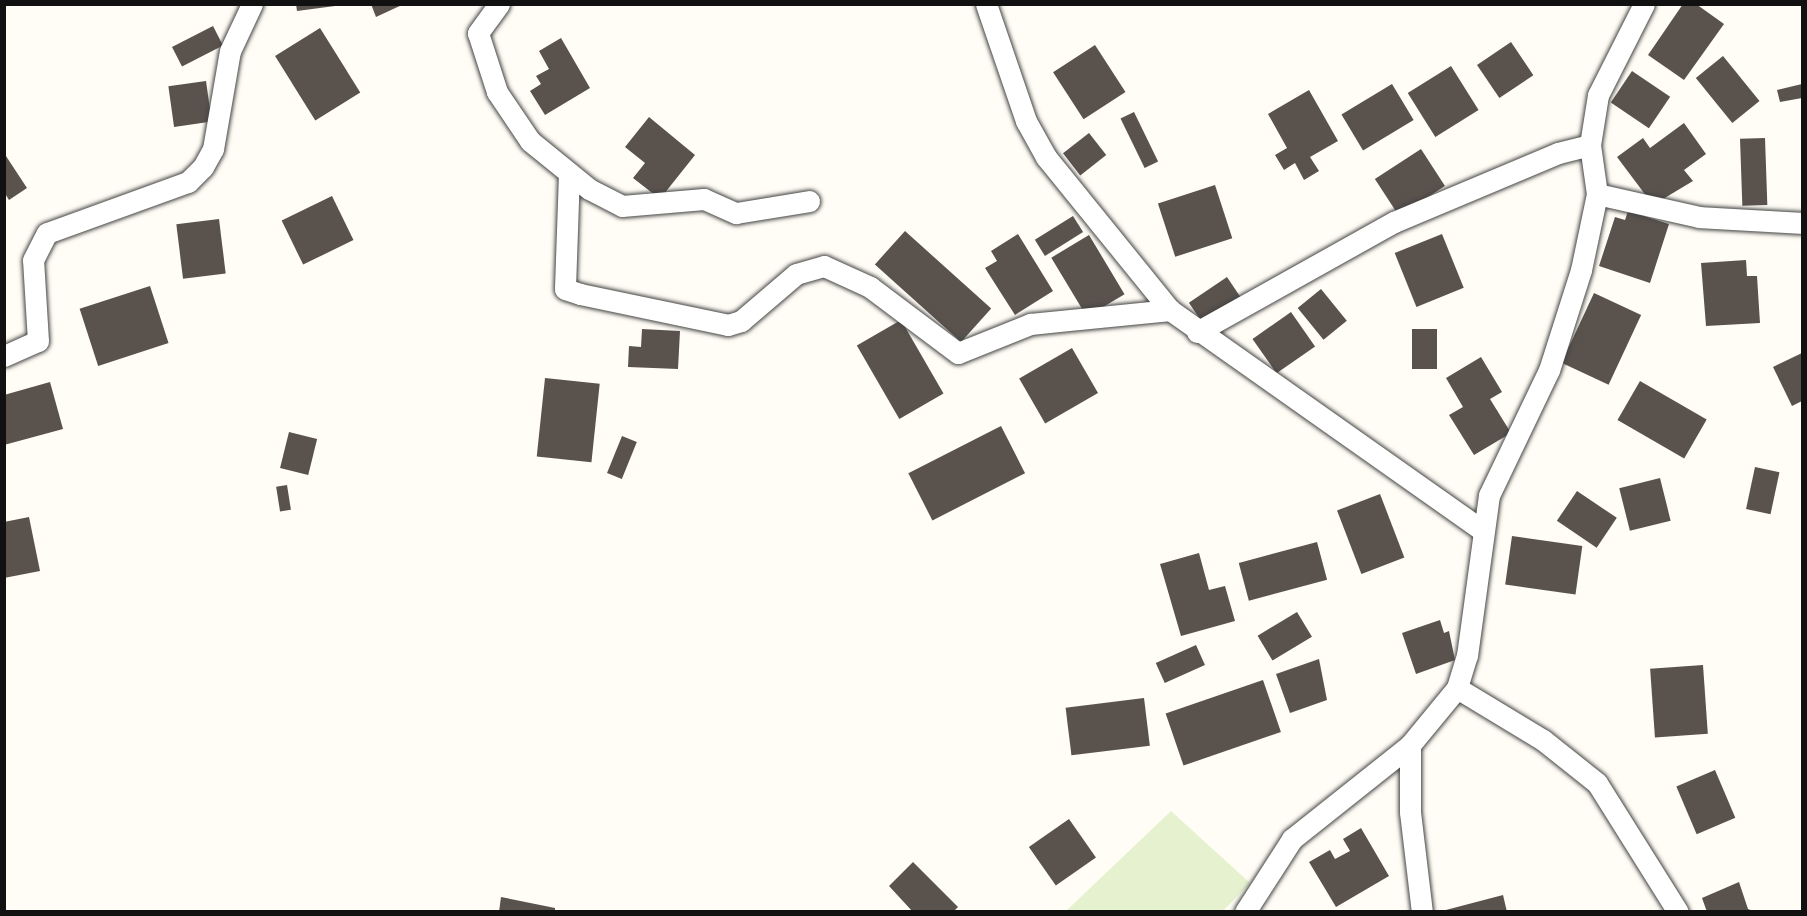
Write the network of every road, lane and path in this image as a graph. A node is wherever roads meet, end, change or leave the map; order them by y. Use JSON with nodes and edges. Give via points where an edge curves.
{"nodes":[{"id":1,"x":252,"y":4,"type":"edge"},
{"id":2,"x":499,"y":4,"type":"edge"},
{"id":3,"x":986,"y":4,"type":"edge"},
{"id":4,"x":1644,"y":4,"type":"edge"},
{"id":5,"x":1590,"y":145,"type":"junction"},
{"id":6,"x":569,"y":173,"type":"junction"},
{"id":7,"x":1597,"y":194,"type":"junction"},
{"id":8,"x":809,"y":201,"type":"dead end"},
{"id":9,"x":1803,"y":223,"type":"edge"},
{"id":10,"x":1170,"y":310,"type":"junction"},
{"id":11,"x":1197,"y":332,"type":"junction"},
{"id":12,"x":4,"y":356,"type":"edge"},
{"id":13,"x":1480,"y":529,"type":"junction"},
{"id":14,"x":1457,"y":688,"type":"junction"},
{"id":15,"x":1410,"y":745,"type":"junction"},
{"id":16,"x":1245,"y":912,"type":"edge"},
{"id":17,"x":1422,"y":912,"type":"edge"},
{"id":18,"x":1678,"y":912,"type":"edge"}],
"edges":[{"from":1,"to":12,"type":"street","via":[[230,51],[213,149],[203,167],[188,182],[47,233],[33,260],[38,341]]},
{"from":2,"to":6,"type":"street","via":[[478,33],[498,92],[530,141]]},
{"from":3,"to":10,"type":"street","via":[[1026,121],[1046,157]]},
{"from":4,"to":5,"type":"street","via":[[1602,84]]},
{"from":5,"to":7,"type":"street"},
{"from":5,"to":11,"type":"street","via":[[1558,153],[1394,222]]},
{"from":6,"to":8,"type":"street","via":[[622,206],[704,199],[736,213]]},
{"from":6,"to":10,"type":"street","via":[[565,290],[580,294],[728,324],[741,321],[796,274],[824,266],[870,287],[958,354],[1030,324]]},
{"from":7,"to":9,"type":"street","via":[[1699,217]]},
{"from":7,"to":13,"type":"street","via":[[1592,237],[1549,370],[1489,495]]},
{"from":10,"to":11,"type":"street"},
{"from":11,"to":13,"type":"street"},
{"from":13,"to":14,"type":"street","via":[[1473,622]]},
{"from":14,"to":15,"type":"street"},
{"from":14,"to":18,"type":"street","via":[[1543,740],[1597,783]]},
{"from":15,"to":16,"type":"street","via":[[1308,823]]},
{"from":15,"to":17,"type":"street","via":[[1410,812]]}]}
